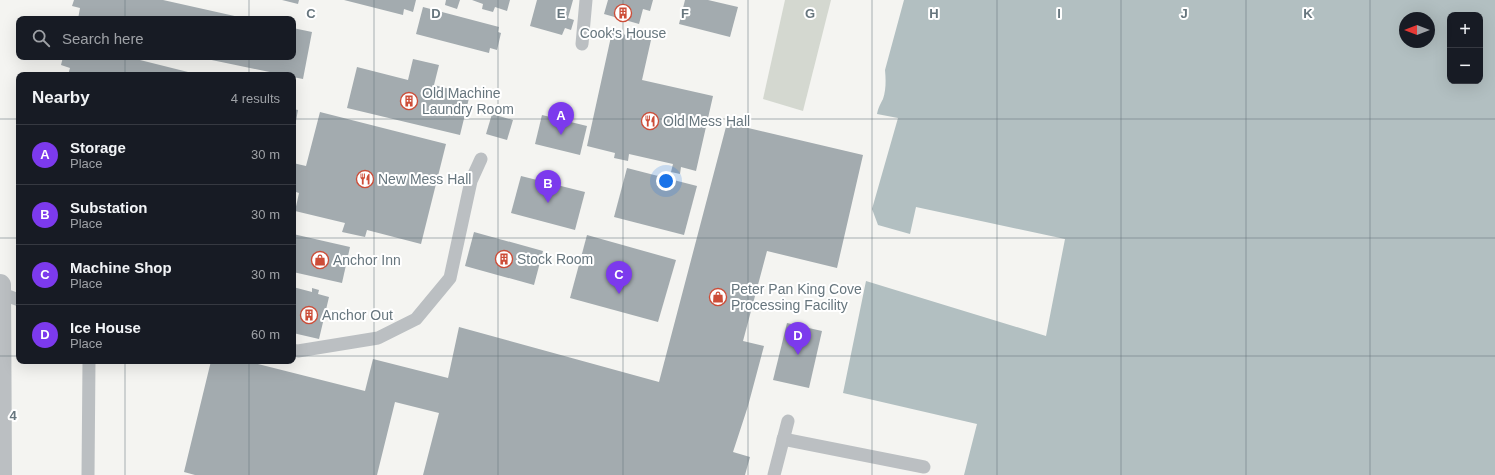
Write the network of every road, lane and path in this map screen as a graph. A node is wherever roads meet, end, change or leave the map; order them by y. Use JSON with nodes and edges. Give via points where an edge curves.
{"nodes":[{"id":1,"x":586,"y":0,"type":"edge"},
{"id":2,"x":582,"y":44,"type":"dead end"},
{"id":3,"x":481,"y":159,"type":"dead end"},
{"id":4,"x":0,"y":285,"type":"edge"},
{"id":5,"x":0,"y":293,"type":"edge"},
{"id":6,"x":16,"y":299,"type":"edge"},
{"id":7,"x":296,"y":351,"type":"edge"},
{"id":8,"x":89,"y":364,"type":"edge"},
{"id":9,"x":788,"y":421,"type":"dead end"},
{"id":10,"x":783,"y":439,"type":"junction"},
{"id":11,"x":924,"y":467,"type":"dead end"},
{"id":12,"x":1,"y":475,"type":"edge"},
{"id":13,"x":88,"y":475,"type":"edge"},
{"id":14,"x":774,"y":475,"type":"edge"}],
"edges":[{"from":1,"to":2,"type":"lane"},
{"from":3,"to":7,"type":"lane","via":[[471,180],[450,278],[416,319],[378,338]]},
{"from":4,"to":5,"type":"street"},
{"from":5,"to":6,"type":"lane"},
{"from":5,"to":12,"type":"street"},
{"from":8,"to":13,"type":"lane"},
{"from":9,"to":10,"type":"lane"},
{"from":10,"to":11,"type":"lane"},
{"from":10,"to":14,"type":"lane"}]}
